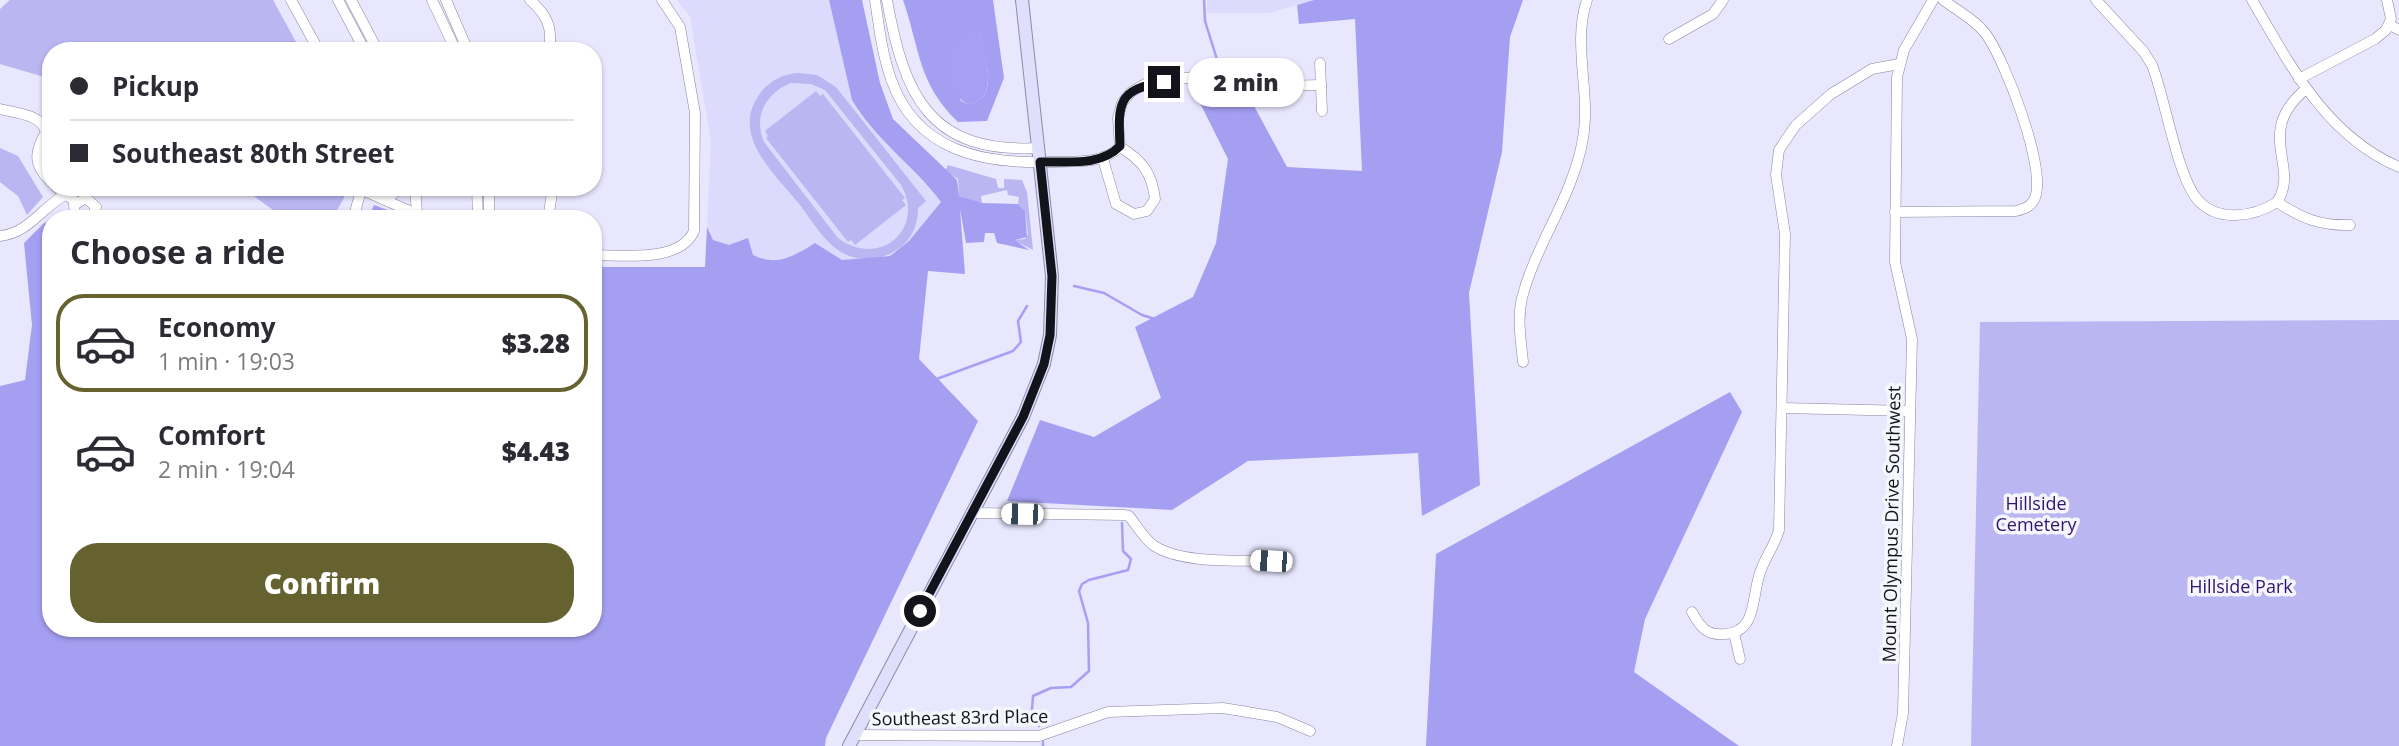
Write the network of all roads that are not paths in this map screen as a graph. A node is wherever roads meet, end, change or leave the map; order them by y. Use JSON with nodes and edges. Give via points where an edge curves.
{"nodes":[{"id":1,"x":338,"y":0,"type":"edge"},
{"id":2,"x":351,"y":0,"type":"edge"},
{"id":3,"x":432,"y":0,"type":"edge"},
{"id":4,"x":446,"y":0,"type":"edge"},
{"id":5,"x":530,"y":0,"type":"edge"},
{"id":6,"x":662,"y":0,"type":"edge"},
{"id":7,"x":875,"y":0,"type":"edge"},
{"id":8,"x":887,"y":0,"type":"edge"},
{"id":9,"x":1022,"y":0,"type":"edge"},
{"id":10,"x":1587,"y":0,"type":"edge"},
{"id":11,"x":1723,"y":0,"type":"edge"},
{"id":12,"x":1933,"y":0,"type":"edge"},
{"id":13,"x":1943,"y":0,"type":"edge"},
{"id":14,"x":2096,"y":0,"type":"edge"},
{"id":15,"x":2252,"y":0,"type":"edge"},
{"id":16,"x":2387,"y":0,"type":"edge"},
{"id":17,"x":293,"y":1,"type":"edge"},
{"id":18,"x":2394,"y":27,"type":"edge"},
{"id":19,"x":1669,"y":39,"type":"dead end"},
{"id":20,"x":314,"y":42,"type":"edge"},
{"id":21,"x":360,"y":42,"type":"edge"},
{"id":22,"x":374,"y":42,"type":"edge"},
{"id":23,"x":452,"y":42,"type":"edge"},
{"id":24,"x":464,"y":42,"type":"edge"},
{"id":25,"x":549,"y":42,"type":"edge"},
{"id":26,"x":1320,"y":63,"type":"dead end"},
{"id":27,"x":1899,"y":64,"type":"junction"},
{"id":28,"x":2299,"y":79,"type":"junction"},
{"id":29,"x":1321,"y":85,"type":"junction"},
{"id":30,"x":2306,"y":89,"type":"junction"},
{"id":31,"x":0,"y":109,"type":"edge"},
{"id":32,"x":1322,"y":111,"type":"dead end"},
{"id":33,"x":42,"y":125,"type":"edge"},
{"id":34,"x":42,"y":139,"type":"edge"},
{"id":35,"x":1120,"y":146,"type":"junction"},
{"id":36,"x":1039,"y":148,"type":"junction"},
{"id":37,"x":1103,"y":159,"type":"junction"},
{"id":38,"x":1040,"y":162,"type":"junction"},
{"id":39,"x":2399,"y":167,"type":"edge"},
{"id":40,"x":42,"y":168,"type":"edge"},
{"id":41,"x":56,"y":196,"type":"edge"},
{"id":42,"x":67,"y":196,"type":"edge"},
{"id":43,"x":377,"y":196,"type":"edge"},
{"id":44,"x":390,"y":196,"type":"edge"},
{"id":45,"x":385,"y":200,"type":"junction"},
{"id":46,"x":76,"y":202,"type":"junction"},
{"id":47,"x":2277,"y":202,"type":"junction"},
{"id":48,"x":43,"y":210,"type":"edge"},
{"id":49,"x":75,"y":210,"type":"edge"},
{"id":50,"x":96,"y":210,"type":"edge"},
{"id":51,"x":409,"y":210,"type":"edge"},
{"id":52,"x":42,"y":211,"type":"edge"},
{"id":53,"x":1895,"y":212,"type":"junction"},
{"id":54,"x":2350,"y":225,"type":"dead end"},
{"id":55,"x":0,"y":236,"type":"edge"},
{"id":56,"x":602,"y":255,"type":"edge"},
{"id":57,"x":1522,"y":362,"type":"dead end"},
{"id":58,"x":1783,"y":408,"type":"junction"},
{"id":59,"x":1910,"y":411,"type":"junction"},
{"id":60,"x":971,"y":513,"type":"junction"},
{"id":61,"x":1271,"y":561,"type":"dead end"},
{"id":62,"x":1692,"y":612,"type":"dead end"},
{"id":63,"x":1734,"y":633,"type":"junction"},
{"id":64,"x":1740,"y":659,"type":"dead end"},
{"id":65,"x":1310,"y":731,"type":"dead end"},
{"id":66,"x":852,"y":741,"type":"edge"},
{"id":67,"x":1897,"y":746,"type":"edge"}],
"edges":[{"from":1,"to":21,"type":"street"},
{"from":2,"to":22,"type":"street"},
{"from":3,"to":23,"type":"street"},
{"from":4,"to":24,"type":"street"},
{"from":5,"to":25,"type":"street","via":[[550,25]]},
{"from":6,"to":56,"type":"street","via":[[680,27],[695,113],[696,222],[684,246],[664,252]]},
{"from":7,"to":38,"type":"street","via":[[891,80],[923,127],[943,143],[976,157],[1003,163]]},
{"from":8,"to":36,"type":"street","via":[[902,70],[914,95],[932,116],[955,134],[980,144]]},
{"from":9,"to":36,"type":"main road"},
{"from":10,"to":57,"type":"street","via":[[1582,28],[1587,99],[1583,138],[1570,182],[1522,298]]},
{"from":11,"to":19,"type":"street","via":[[1713,14]]},
{"from":12,"to":27,"type":"street"},
{"from":13,"to":53,"type":"street","via":[[1983,30],[1994,46],[2028,131],[2037,179],[2035,198],[2017,211]]},
{"from":14,"to":47,"type":"street","via":[[2151,65],[2188,183],[2199,201],[2218,212],[2243,216]]},
{"from":15,"to":28,"type":"street"},
{"from":16,"to":18,"type":"street"},
{"from":17,"to":20,"type":"street"},
{"from":18,"to":28,"type":"street"},
{"from":26,"to":29,"type":"street"},
{"from":27,"to":53,"type":"street","name":"Mount Olympus Drive Southwest"},
{"from":27,"to":58,"type":"street","via":[[1872,69],[1831,94],[1796,125],[1779,150],[1776,175],[1785,234]]},
{"from":28,"to":30,"type":"street"},
{"from":29,"to":32,"type":"street"},
{"from":29,"to":35,"type":"street","via":[[1279,86],[1241,70],[1145,85],[1131,92],[1119,110]]},
{"from":30,"to":39,"type":"street","via":[[2360,146]]},
{"from":30,"to":47,"type":"street","via":[[2288,105],[2281,119],[2282,185]]},
{"from":31,"to":33,"type":"street","via":[[32,117]]},
{"from":34,"to":40,"type":"street","via":[[35,158]]},
{"from":35,"to":37,"type":"street"},
{"from":35,"to":37,"type":"street","via":[[1147,169],[1154,199],[1147,211],[1134,214],[1116,204]]},
{"from":36,"to":38,"type":"main road"},
{"from":37,"to":38,"type":"street"},
{"from":38,"to":60,"type":"main road","via":[[1052,276],[1050,335],[1032,397]]},
{"from":41,"to":48,"type":"street"},
{"from":42,"to":46,"type":"street"},
{"from":43,"to":45,"type":"street"},
{"from":44,"to":45,"type":"street"},
{"from":45,"to":51,"type":"street"},
{"from":46,"to":49,"type":"street"},
{"from":46,"to":50,"type":"street","via":[[86,198],[94,202]]},
{"from":47,"to":54,"type":"street","via":[[2320,224]]},
{"from":52,"to":55,"type":"street","via":[[26,228]]},
{"from":53,"to":59,"type":"street","name":"Mount Olympus Drive Southwest","via":[[1895,262],[1912,339]]},
{"from":58,"to":59,"type":"street"},
{"from":58,"to":63,"type":"street","via":[[1779,530],[1760,570],[1748,622]]},
{"from":59,"to":67,"type":"street","name":"Mount Olympus Drive Southwest","via":[[1903,713]]},
{"from":60,"to":61,"type":"street","via":[[1124,515],[1165,551],[1189,557]]},
{"from":60,"to":66,"type":"main road"},
{"from":62,"to":63,"type":"street","via":[[1707,632]]},
{"from":63,"to":64,"type":"street"},
{"from":65,"to":66,"type":"street","name":"Southeast 83rd Place","via":[[1277,717],[1223,708],[1108,712],[1039,736]]}]}
